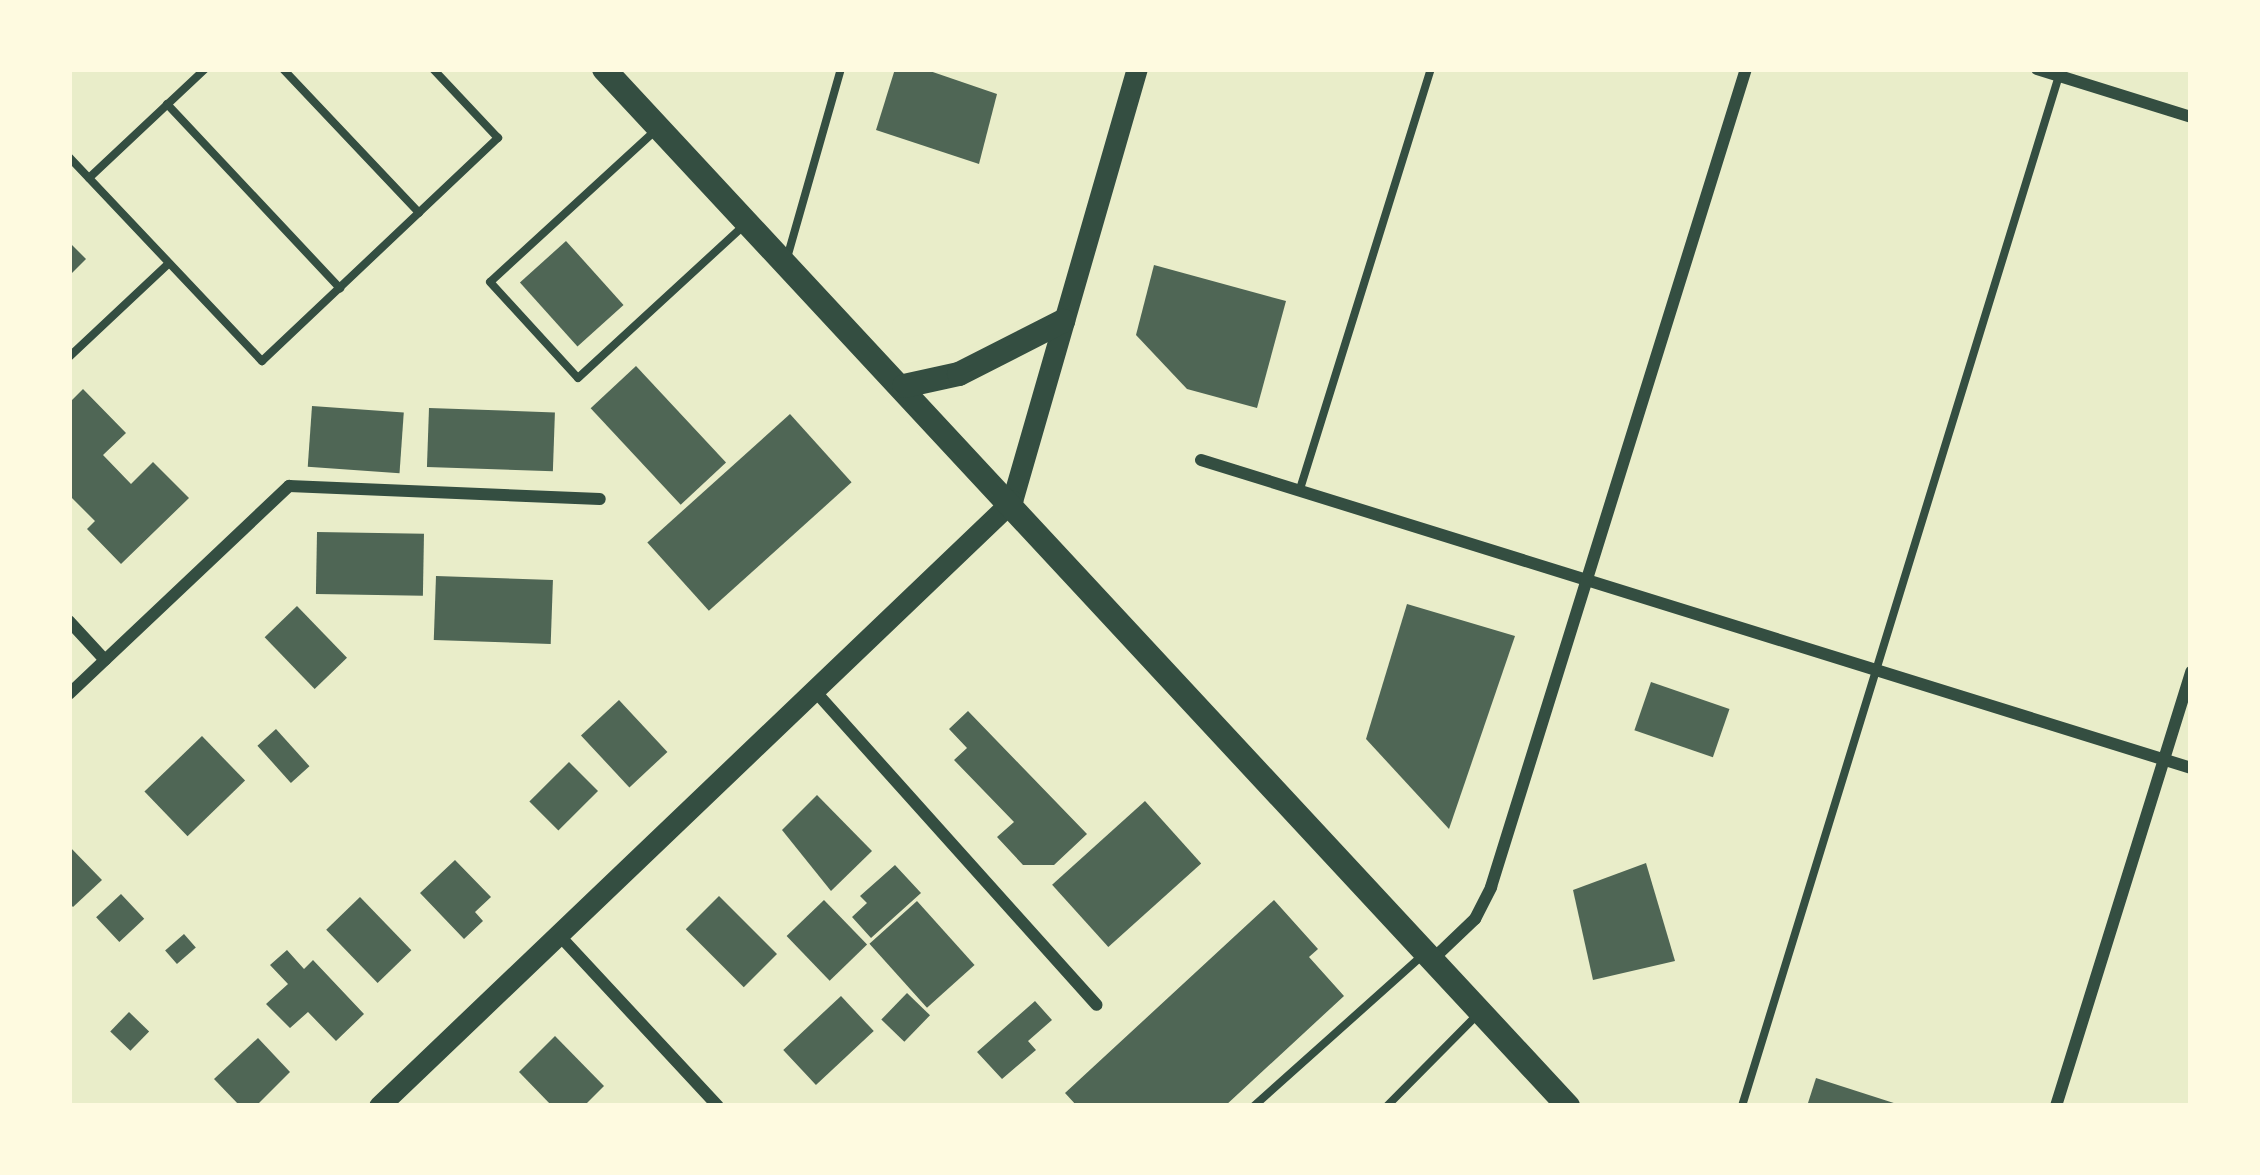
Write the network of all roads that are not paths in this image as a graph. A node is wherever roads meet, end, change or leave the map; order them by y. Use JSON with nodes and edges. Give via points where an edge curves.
{"nodes":[{"id":1,"x":205,"y":69,"type":"edge"},
{"id":2,"x":283,"y":69,"type":"edge"},
{"id":3,"x":433,"y":69,"type":"edge"},
{"id":4,"x":604,"y":69,"type":"edge"},
{"id":5,"x":841,"y":69,"type":"edge"},
{"id":6,"x":1137,"y":69,"type":"edge"},
{"id":7,"x":1431,"y":69,"type":"edge"},
{"id":8,"x":1746,"y":69,"type":"edge"},
{"id":9,"x":2037,"y":69,"type":"edge"},
{"id":10,"x":2060,"y":72,"type":"edge"},
{"id":11,"x":167,"y":104,"type":"junction"},
{"id":12,"x":2191,"y":117,"type":"edge"},
{"id":13,"x":658,"y":128,"type":"junction"},
{"id":14,"x":69,"y":157,"type":"edge"},
{"id":15,"x":89,"y":178,"type":"junction"},
{"id":16,"x":419,"y":214,"type":"junction"},
{"id":17,"x":751,"y":219,"type":"junction"},
{"id":18,"x":787,"y":258,"type":"junction"},
{"id":19,"x":169,"y":263,"type":"junction"},
{"id":20,"x":340,"y":288,"type":"junction"},
{"id":21,"x":1064,"y":321,"type":"junction"},
{"id":22,"x":69,"y":357,"type":"edge"},
{"id":23,"x":904,"y":386,"type":"junction"},
{"id":24,"x":1201,"y":460,"type":"dead end"},
{"id":25,"x":1299,"y":491,"type":"junction"},
{"id":26,"x":600,"y":499,"type":"dead end"},
{"id":27,"x":1012,"y":501,"type":"junction"},
{"id":28,"x":1587,"y":580,"type":"junction"},
{"id":29,"x":69,"y":621,"type":"edge"},
{"id":30,"x":104,"y":660,"type":"junction"},
{"id":31,"x":1877,"y":670,"type":"junction"},
{"id":32,"x":2191,"y":672,"type":"edge"},
{"id":33,"x":814,"y":690,"type":"junction"},
{"id":34,"x":69,"y":694,"type":"edge"},
{"id":35,"x":2164,"y":760,"type":"junction"},
{"id":36,"x":2191,"y":768,"type":"edge"},
{"id":37,"x":559,"y":934,"type":"junction"},
{"id":38,"x":1430,"y":955,"type":"junction"},
{"id":39,"x":1097,"y":1005,"type":"dead end"},
{"id":40,"x":1482,"y":1010,"type":"junction"},
{"id":41,"x":379,"y":1106,"type":"edge"},
{"id":42,"x":718,"y":1106,"type":"edge"},
{"id":43,"x":1253,"y":1106,"type":"edge"},
{"id":44,"x":1387,"y":1106,"type":"edge"},
{"id":45,"x":1568,"y":1106,"type":"edge"},
{"id":46,"x":1742,"y":1106,"type":"edge"},
{"id":47,"x":2056,"y":1106,"type":"edge"}],
"edges":[{"from":1,"to":11,"type":"lane"},
{"from":2,"to":16,"type":"lane"},
{"from":3,"to":16,"type":"lane","via":[[498,138]]},
{"from":4,"to":13,"type":"main road"},
{"from":5,"to":18,"type":"lane"},
{"from":6,"to":21,"type":"main road"},
{"from":7,"to":25,"type":"lane"},
{"from":8,"to":28,"type":"street"},
{"from":9,"to":10,"type":"street"},
{"from":10,"to":12,"type":"street"},
{"from":10,"to":31,"type":"lane"},
{"from":11,"to":15,"type":"lane"},
{"from":11,"to":20,"type":"lane"},
{"from":13,"to":17,"type":"main road"},
{"from":13,"to":17,"type":"lane","via":[[490,282],[578,378]]},
{"from":14,"to":15,"type":"lane"},
{"from":15,"to":19,"type":"lane"},
{"from":16,"to":20,"type":"lane"},
{"from":17,"to":18,"type":"main road"},
{"from":18,"to":23,"type":"main road"},
{"from":19,"to":20,"type":"lane","via":[[262,361]]},
{"from":19,"to":22,"type":"lane"},
{"from":21,"to":23,"type":"main road","via":[[958,374]]},
{"from":21,"to":27,"type":"main road"},
{"from":23,"to":27,"type":"main road"},
{"from":24,"to":25,"type":"street"},
{"from":25,"to":28,"type":"street"},
{"from":26,"to":30,"type":"street","via":[[289,486]]},
{"from":27,"to":33,"type":"main road"},
{"from":27,"to":38,"type":"main road"},
{"from":28,"to":31,"type":"street"},
{"from":28,"to":38,"type":"street","via":[[1486,899]]},
{"from":29,"to":30,"type":"street"},
{"from":30,"to":34,"type":"street"},
{"from":31,"to":35,"type":"street"},
{"from":31,"to":46,"type":"lane"},
{"from":32,"to":35,"type":"street"},
{"from":33,"to":37,"type":"main road"},
{"from":33,"to":39,"type":"street"},
{"from":35,"to":36,"type":"street"},
{"from":35,"to":47,"type":"street"},
{"from":37,"to":41,"type":"main road"},
{"from":37,"to":42,"type":"street"},
{"from":38,"to":40,"type":"main road"},
{"from":38,"to":43,"type":"lane"},
{"from":40,"to":44,"type":"lane"},
{"from":40,"to":45,"type":"main road"}]}
